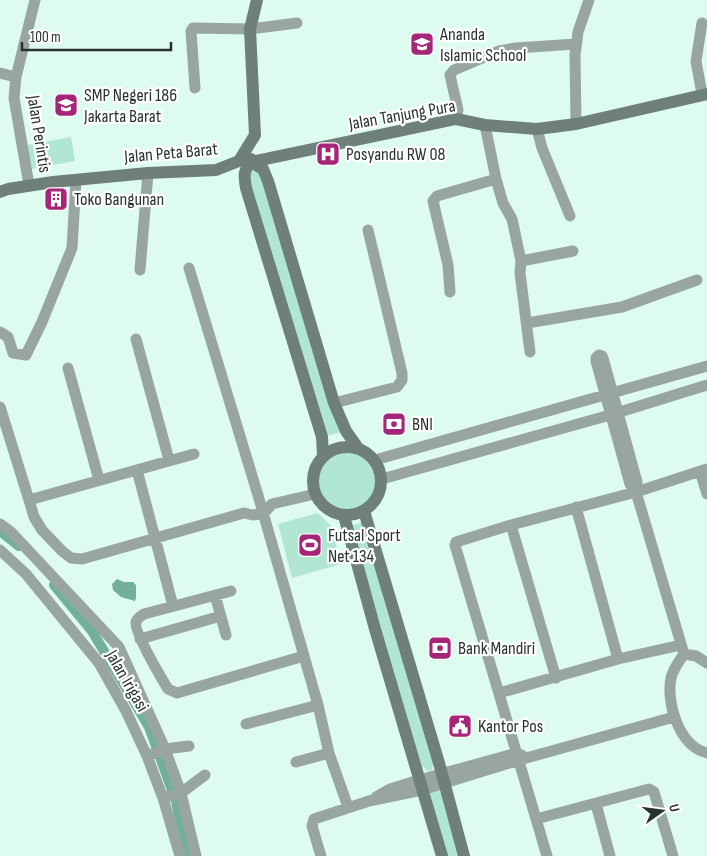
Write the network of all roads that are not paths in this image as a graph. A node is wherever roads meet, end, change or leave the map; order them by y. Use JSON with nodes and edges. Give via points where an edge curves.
{"nodes":[{"id":1,"x":35,"y":0,"type":"edge"},
{"id":2,"x":257,"y":0,"type":"edge"},
{"id":3,"x":589,"y":0,"type":"edge"},
{"id":4,"x":297,"y":23,"type":"dead end"},
{"id":5,"x":702,"y":23,"type":"dead end"},
{"id":6,"x":250,"y":29,"type":"junction"},
{"id":7,"x":576,"y":44,"type":"junction"},
{"id":8,"x":0,"y":72,"type":"edge"},
{"id":9,"x":16,"y":77,"type":"junction"},
{"id":10,"x":195,"y":88,"type":"dead end"},
{"id":11,"x":705,"y":94,"type":"edge"},
{"id":12,"x":456,"y":119,"type":"junction"},
{"id":13,"x":485,"y":124,"type":"junction"},
{"id":14,"x":576,"y":124,"type":"junction"},
{"id":15,"x":537,"y":129,"type":"junction"},
{"id":16,"x":247,"y":149,"type":"junction"},
{"id":17,"x":251,"y":162,"type":"junction"},
{"id":18,"x":148,"y":173,"type":"junction"},
{"id":19,"x":496,"y":179,"type":"junction"},
{"id":20,"x":76,"y":180,"type":"junction"},
{"id":21,"x":29,"y":185,"type":"junction"},
{"id":22,"x":0,"y":192,"type":"edge"},
{"id":23,"x":570,"y":216,"type":"dead end"},
{"id":24,"x":368,"y":230,"type":"dead end"},
{"id":25,"x":284,"y":234,"type":"junction"},
{"id":26,"x":262,"y":240,"type":"junction"},
{"id":27,"x":573,"y":251,"type":"dead end"},
{"id":28,"x":521,"y":261,"type":"junction"},
{"id":29,"x":189,"y":268,"type":"dead end"},
{"id":30,"x":140,"y":270,"type":"dead end"},
{"id":31,"x":697,"y":280,"type":"dead end"},
{"id":32,"x":450,"y":292,"type":"dead end"},
{"id":33,"x":528,"y":323,"type":"junction"},
{"id":34,"x":0,"y":332,"type":"edge"},
{"id":35,"x":136,"y":339,"type":"dead end"},
{"id":36,"x":530,"y":352,"type":"dead end"},
{"id":37,"x":707,"y":366,"type":"edge"},
{"id":38,"x":68,"y":368,"type":"dead end"},
{"id":39,"x":707,"y":385,"type":"edge"},
{"id":40,"x":609,"y":395,"type":"junction"},
{"id":41,"x":334,"y":403,"type":"junction"},
{"id":42,"x":0,"y":407,"type":"edge"},
{"id":43,"x":614,"y":414,"type":"junction"},
{"id":44,"x":358,"y":448,"type":"junction"},
{"id":45,"x":194,"y":454,"type":"dead end"},
{"id":46,"x":323,"y":456,"type":"junction"},
{"id":47,"x":169,"y":460,"type":"junction"},
{"id":48,"x":375,"y":460,"type":"junction"},
{"id":49,"x":137,"y":470,"type":"junction"},
{"id":50,"x":704,"y":470,"type":"edge"},
{"id":51,"x":382,"y":479,"type":"junction"},
{"id":52,"x":99,"y":480,"type":"junction"},
{"id":53,"x":636,"y":492,"type":"junction"},
{"id":54,"x":315,"y":494,"type":"junction"},
{"id":55,"x":707,"y":494,"type":"edge"},
{"id":56,"x":29,"y":500,"type":"junction"},
{"id":57,"x":266,"y":503,"type":"junction"},
{"id":58,"x":576,"y":507,"type":"junction"},
{"id":59,"x":364,"y":511,"type":"junction"},
{"id":60,"x":244,"y":513,"type":"junction"},
{"id":61,"x":264,"y":514,"type":"junction"},
{"id":62,"x":344,"y":516,"type":"junction"},
{"id":63,"x":0,"y":524,"type":"edge"},
{"id":64,"x":512,"y":525,"type":"junction"},
{"id":65,"x":155,"y":538,"type":"junction"},
{"id":66,"x":0,"y":550,"type":"edge"},
{"id":67,"x":231,"y":591,"type":"dead end"},
{"id":68,"x":215,"y":595,"type":"junction"},
{"id":69,"x":173,"y":606,"type":"junction"},
{"id":70,"x":221,"y":616,"type":"junction"},
{"id":71,"x":226,"y":635,"type":"dead end"},
{"id":72,"x":140,"y":638,"type":"junction"},
{"id":73,"x":683,"y":649,"type":"junction"},
{"id":74,"x":304,"y":656,"type":"junction"},
{"id":75,"x":618,"y":659,"type":"junction"},
{"id":76,"x":707,"y":663,"type":"edge"},
{"id":77,"x":556,"y":678,"type":"junction"},
{"id":78,"x":499,"y":693,"type":"junction"},
{"id":79,"x":318,"y":705,"type":"junction"},
{"id":80,"x":674,"y":717,"type":"junction"},
{"id":81,"x":246,"y":724,"type":"dead end"},
{"id":82,"x":189,"y":746,"type":"dead end"},
{"id":83,"x":156,"y":753,"type":"junction"},
{"id":84,"x":329,"y":753,"type":"junction"},
{"id":85,"x":707,"y":753,"type":"edge"},
{"id":86,"x":522,"y":757,"type":"junction"},
{"id":87,"x":296,"y":762,"type":"dead end"},
{"id":88,"x":205,"y":774,"type":"dead end"},
{"id":89,"x":443,"y":778,"type":"junction"},
{"id":90,"x":420,"y":785,"type":"junction"},
{"id":91,"x":172,"y":795,"type":"junction"},
{"id":92,"x":596,"y":804,"type":"junction"},
{"id":93,"x":348,"y":807,"type":"junction"},
{"id":94,"x":536,"y":819,"type":"junction"},
{"id":95,"x":180,"y":856,"type":"edge"},
{"id":96,"x":196,"y":856,"type":"edge"},
{"id":97,"x":321,"y":856,"type":"edge"},
{"id":98,"x":442,"y":856,"type":"edge"},
{"id":99,"x":464,"y":856,"type":"edge"},
{"id":100,"x":547,"y":856,"type":"edge"},
{"id":101,"x":610,"y":856,"type":"edge"},
{"id":102,"x":673,"y":856,"type":"edge"}],
"edges":[{"from":1,"to":9,"type":"street","name":"Jalan Perintis"},
{"from":2,"to":6,"type":"street"},
{"from":3,"to":7,"type":"street"},
{"from":4,"to":6,"type":"street"},
{"from":5,"to":11,"type":"street","via":[[696,61]]},
{"from":6,"to":10,"type":"street","via":[[191,29]]},
{"from":6,"to":16,"type":"street","via":[[255,135]]},
{"from":7,"to":12,"type":"street","via":[[499,51],[454,70],[450,75],[458,110]]},
{"from":7,"to":14,"type":"street"},
{"from":8,"to":9,"type":"street"},
{"from":9,"to":21,"type":"street","name":"Jalan Perintis","via":[[14,98]]},
{"from":11,"to":14,"type":"street","name":"Jalan Tanjung Pura"},
{"from":12,"to":13,"type":"street","name":"Jalan Tanjung Pura"},
{"from":12,"to":17,"type":"street","name":"Jalan Tanjung Pura"},
{"from":13,"to":15,"type":"street","name":"Jalan Tanjung Pura"},
{"from":13,"to":19,"type":"street"},
{"from":14,"to":15,"type":"street","name":"Jalan Tanjung Pura"},
{"from":15,"to":23,"type":"street"},
{"from":16,"to":17,"type":"street"},
{"from":16,"to":18,"type":"street","name":"Jalan Peta Barat","via":[[239,161],[216,170]]},
{"from":17,"to":25,"type":"street","via":[[263,169]]},
{"from":17,"to":26,"type":"street","via":[[243,175]]},
{"from":18,"to":20,"type":"street","name":"Jalan Peta Barat"},
{"from":18,"to":30,"type":"street"},
{"from":19,"to":28,"type":"street","via":[[512,219]]},
{"from":19,"to":32,"type":"street","via":[[434,198],[448,264]]},
{"from":20,"to":21,"type":"street","name":"Jalan Peta Barat"},
{"from":20,"to":34,"type":"street","via":[[72,248],[26,355],[13,353],[8,337]]},
{"from":21,"to":22,"type":"street","name":"Jalan Peta Barat"},
{"from":24,"to":41,"type":"street","via":[[402,380],[396,387]]},
{"from":25,"to":26,"type":"street"},
{"from":25,"to":41,"type":"street"},
{"from":26,"to":46,"type":"street","via":[[322,438]]},
{"from":27,"to":28,"type":"street"},
{"from":28,"to":33,"type":"street"},
{"from":29,"to":57,"type":"street"},
{"from":31,"to":33,"type":"street","via":[[622,307]]},
{"from":33,"to":36,"type":"street"},
{"from":35,"to":47,"type":"street"},
{"from":37,"to":40,"type":"street"},
{"from":38,"to":52,"type":"street"},
{"from":39,"to":43,"type":"street"},
{"from":40,"to":43,"type":"street"},
{"from":40,"to":48,"type":"street"},
{"from":41,"to":44,"type":"street","via":[[346,431]]},
{"from":42,"to":56,"type":"street"},
{"from":43,"to":51,"type":"street"},
{"from":43,"to":53,"type":"street","via":[[637,482]]},
{"from":44,"to":46,"type":"street","via":[[345,446]]},
{"from":44,"to":48,"type":"street"},
{"from":45,"to":47,"type":"street"},
{"from":46,"to":54,"type":"street","via":[[314,470],[312,483]]},
{"from":47,"to":49,"type":"street"},
{"from":48,"to":51,"type":"street"},
{"from":49,"to":52,"type":"street"},
{"from":49,"to":65,"type":"street"},
{"from":50,"to":53,"type":"street"},
{"from":50,"to":55,"type":"street"},
{"from":51,"to":59,"type":"street","via":[[378,497]]},
{"from":52,"to":56,"type":"street"},
{"from":53,"to":58,"type":"street"},
{"from":53,"to":73,"type":"street"},
{"from":54,"to":57,"type":"street"},
{"from":54,"to":62,"type":"street","via":[[328,510]]},
{"from":56,"to":65,"type":"street","via":[[42,530],[71,558],[82,559]]},
{"from":57,"to":60,"type":"street","via":[[250,506]]},
{"from":57,"to":61,"type":"street"},
{"from":58,"to":64,"type":"street"},
{"from":58,"to":75,"type":"street"},
{"from":59,"to":62,"type":"street"},
{"from":59,"to":89,"type":"street"},
{"from":60,"to":61,"type":"street"},
{"from":60,"to":65,"type":"street"},
{"from":61,"to":74,"type":"street"},
{"from":62,"to":90,"type":"street"},
{"from":63,"to":83,"type":"street","via":[[119,647]]},
{"from":64,"to":77,"type":"street"},
{"from":64,"to":78,"type":"street","via":[[458,540],[456,545]]},
{"from":65,"to":69,"type":"street"},
{"from":66,"to":83,"type":"street","name":"Jalan Irigasi","via":[[26,574],[99,663],[126,711]]},
{"from":67,"to":68,"type":"street"},
{"from":68,"to":69,"type":"street"},
{"from":68,"to":70,"type":"street"},
{"from":69,"to":72,"type":"street","via":[[139,617],[136,629]]},
{"from":70,"to":71,"type":"street"},
{"from":70,"to":72,"type":"street"},
{"from":72,"to":74,"type":"street","via":[[168,689],[177,692]]},
{"from":73,"to":75,"type":"street"},
{"from":73,"to":76,"type":"street"},
{"from":73,"to":80,"type":"street","via":[[671,676]]},
{"from":74,"to":79,"type":"street"},
{"from":75,"to":77,"type":"street"},
{"from":77,"to":78,"type":"street"},
{"from":78,"to":86,"type":"street"},
{"from":79,"to":81,"type":"street"},
{"from":79,"to":84,"type":"street"},
{"from":80,"to":85,"type":"street","via":[[691,744]]},
{"from":80,"to":86,"type":"street"},
{"from":82,"to":83,"type":"street"},
{"from":83,"to":91,"type":"street","name":"Jalan Irigasi"},
{"from":83,"to":91,"type":"street"},
{"from":84,"to":87,"type":"street"},
{"from":84,"to":93,"type":"street"},
{"from":86,"to":89,"type":"street"},
{"from":86,"to":94,"type":"street"},
{"from":88,"to":91,"type":"street"},
{"from":89,"to":90,"type":"street"},
{"from":89,"to":99,"type":"street"},
{"from":90,"to":93,"type":"street"},
{"from":90,"to":98,"type":"street"},
{"from":91,"to":95,"type":"street","name":"Jalan Irigasi"},
{"from":91,"to":96,"type":"street"},
{"from":92,"to":94,"type":"street"},
{"from":92,"to":101,"type":"street"},
{"from":92,"to":102,"type":"street","via":[[649,790],[654,792]]},
{"from":93,"to":97,"type":"street","via":[[312,822]]},
{"from":94,"to":100,"type":"street"}]}
